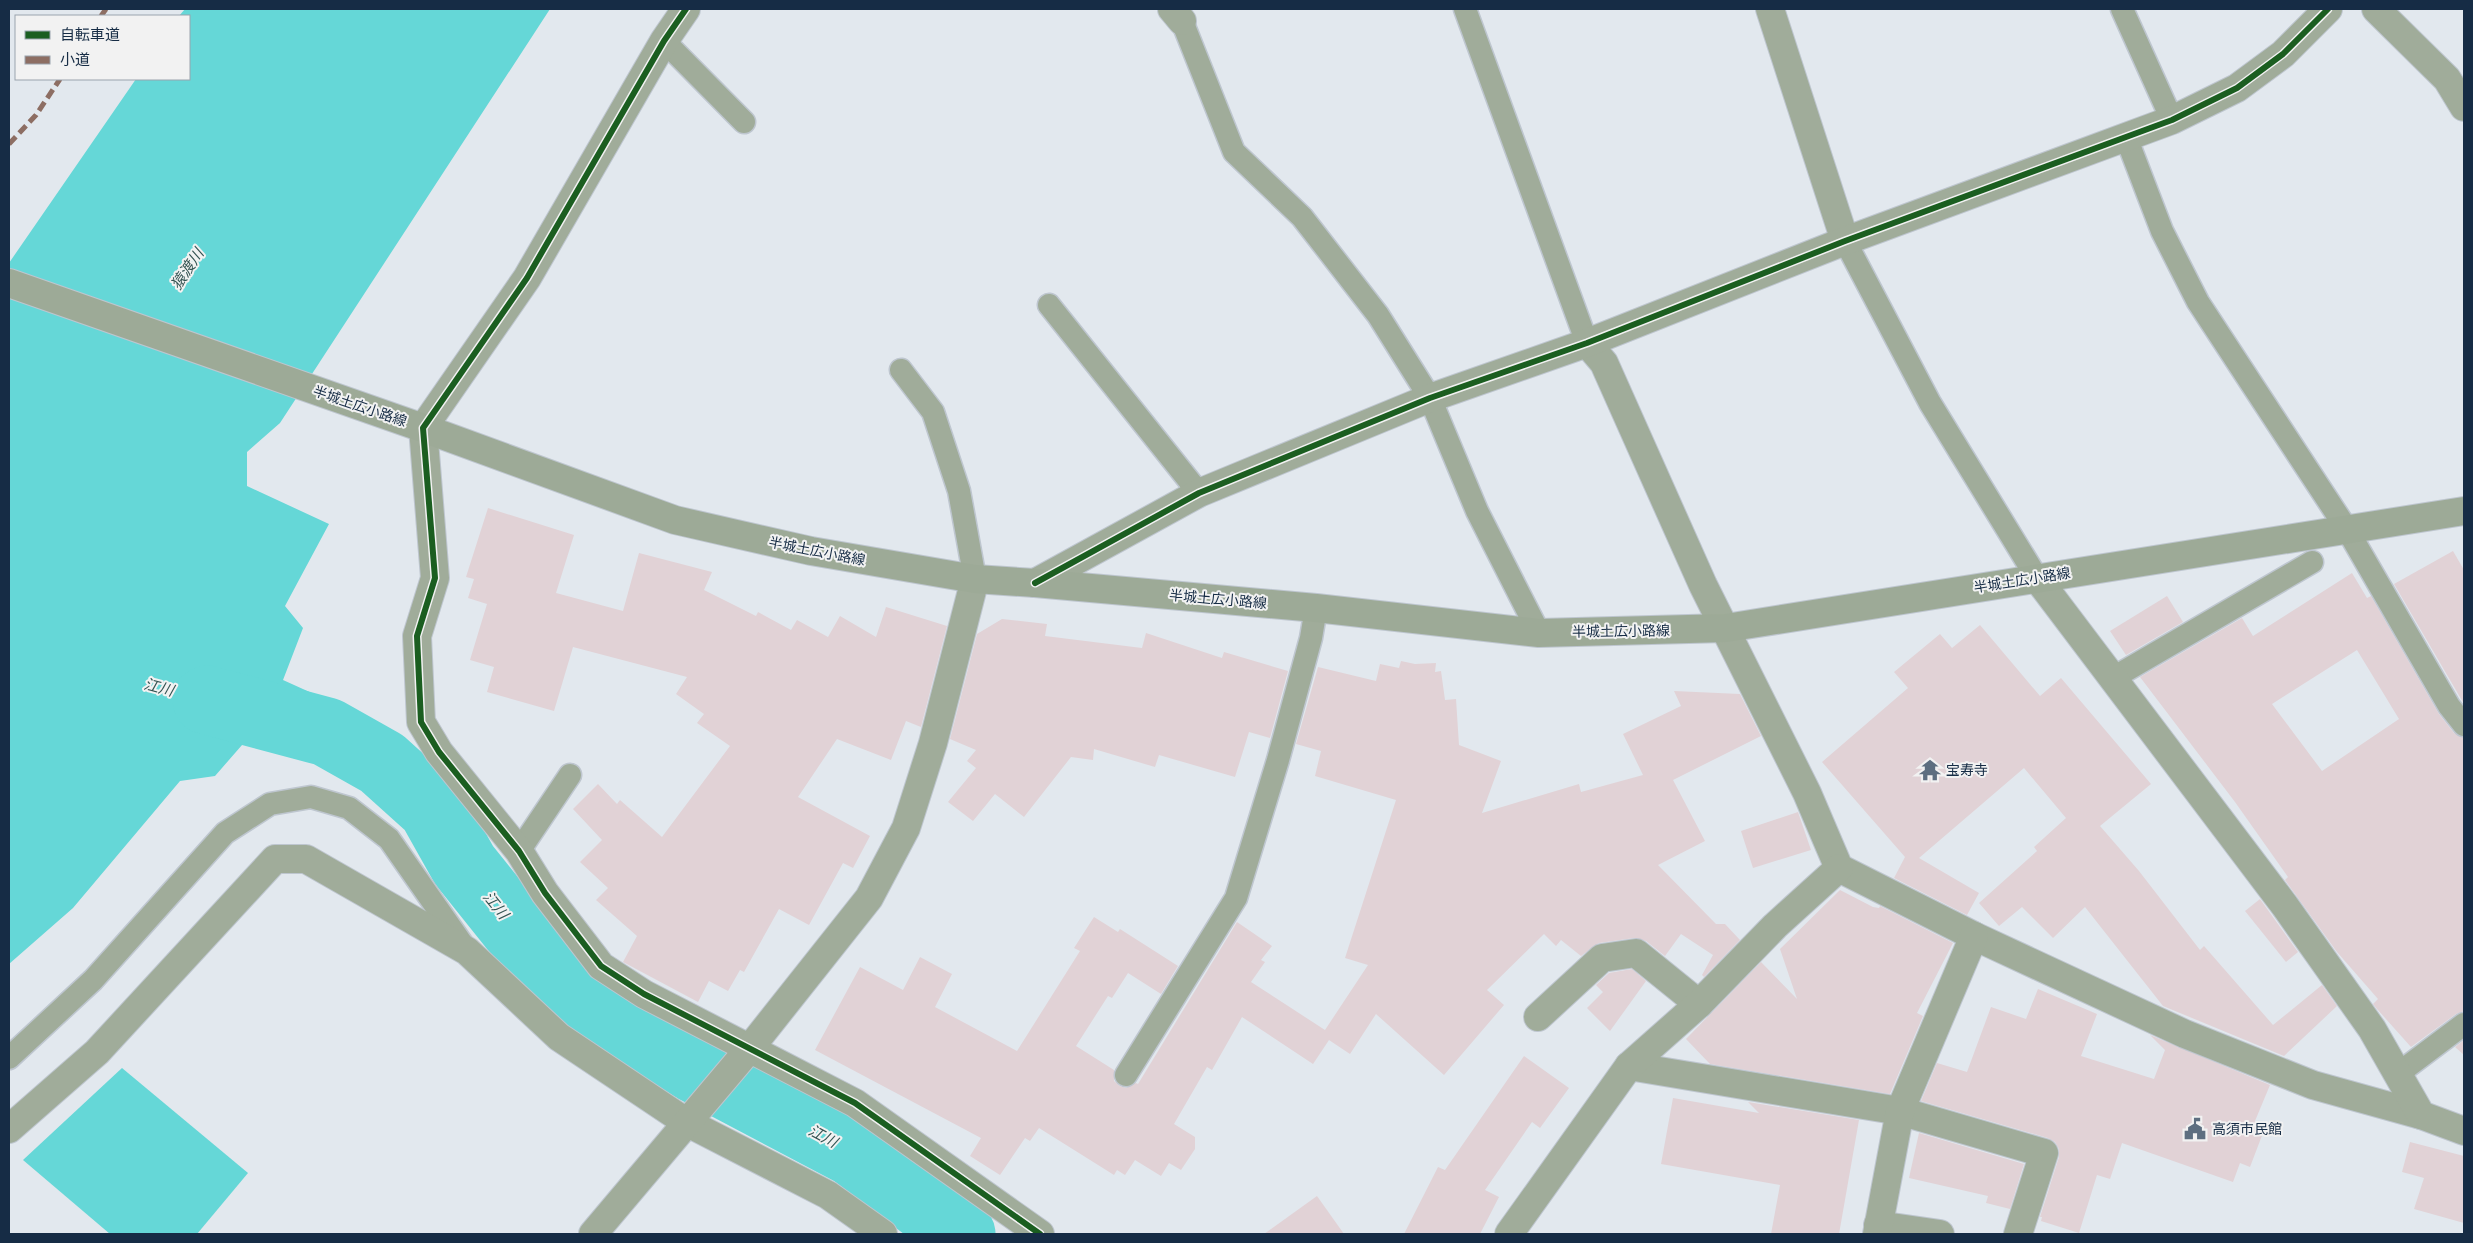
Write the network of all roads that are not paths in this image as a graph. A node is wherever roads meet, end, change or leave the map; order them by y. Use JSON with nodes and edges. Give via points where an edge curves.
{"nodes":[{"id":1,"x":686,"y":9,"type":"edge"},
{"id":2,"x":1465,"y":9,"type":"edge"},
{"id":3,"x":1770,"y":9,"type":"edge"},
{"id":4,"x":2122,"y":9,"type":"edge"},
{"id":5,"x":2328,"y":9,"type":"edge"},
{"id":6,"x":2376,"y":9,"type":"edge"},
{"id":7,"x":1177,"y":15,"type":"edge"},
{"id":8,"x":664,"y":41,"type":"junction"},
{"id":9,"x":2464,"y":107,"type":"edge"},
{"id":10,"x":2172,"y":120,"type":"junction"},
{"id":11,"x":744,"y":122,"type":"dead end"},
{"id":12,"x":2126,"y":137,"type":"junction"},
{"id":13,"x":1845,"y":241,"type":"junction"},
{"id":14,"x":9,"y":282,"type":"edge"},
{"id":15,"x":1049,"y":306,"type":"dead end"},
{"id":16,"x":1587,"y":343,"type":"junction"},
{"id":17,"x":902,"y":370,"type":"dead end"},
{"id":18,"x":1430,"y":398,"type":"junction"},
{"id":19,"x":423,"y":428,"type":"junction"},
{"id":20,"x":1200,"y":493,"type":"junction"},
{"id":21,"x":2464,"y":511,"type":"edge"},
{"id":22,"x":2348,"y":531,"type":"junction"},
{"id":23,"x":2312,"y":562,"type":"dead end"},
{"id":24,"x":2037,"y":578,"type":"junction"},
{"id":25,"x":975,"y":579,"type":"junction"},
{"id":26,"x":1035,"y":582,"type":"junction"},
{"id":27,"x":1316,"y":608,"type":"junction"},
{"id":28,"x":1726,"y":628,"type":"junction"},
{"id":29,"x":1539,"y":633,"type":"junction"},
{"id":30,"x":2113,"y":678,"type":"junction"},
{"id":31,"x":2464,"y":725,"type":"edge"},
{"id":32,"x":570,"y":775,"type":"dead end"},
{"id":33,"x":519,"y":851,"type":"junction"},
{"id":34,"x":1839,"y":868,"type":"junction"},
{"id":35,"x":1974,"y":936,"type":"junction"},
{"id":36,"x":467,"y":951,"type":"junction"},
{"id":37,"x":1699,"y":1004,"type":"junction"},
{"id":38,"x":1538,"y":1017,"type":"dead end"},
{"id":39,"x":2464,"y":1024,"type":"edge"},
{"id":40,"x":749,"y":1049,"type":"junction"},
{"id":41,"x":9,"y":1058,"type":"edge"},
{"id":42,"x":1629,"y":1066,"type":"junction"},
{"id":43,"x":2399,"y":1073,"type":"junction"},
{"id":44,"x":1126,"y":1076,"type":"dead end"},
{"id":45,"x":1900,"y":1111,"type":"junction"},
{"id":46,"x":2421,"y":1114,"type":"junction"},
{"id":47,"x":687,"y":1121,"type":"junction"},
{"id":48,"x":9,"y":1129,"type":"edge"},
{"id":49,"x":2464,"y":1131,"type":"edge"},
{"id":50,"x":1877,"y":1230,"type":"edge"},
{"id":51,"x":593,"y":1234,"type":"edge"},
{"id":52,"x":883,"y":1234,"type":"edge"},
{"id":53,"x":1040,"y":1234,"type":"edge"},
{"id":54,"x":1510,"y":1234,"type":"edge"},
{"id":55,"x":1940,"y":1234,"type":"edge"},
{"id":56,"x":2018,"y":1234,"type":"edge"}],
"edges":[{"from":1,"to":8,"type":"street"},
{"from":2,"to":16,"type":"lane"},
{"from":3,"to":13,"type":"street"},
{"from":4,"to":10,"type":"lane"},
{"from":5,"to":10,"type":"street","via":[[2283,54],[2238,88]]},
{"from":6,"to":9,"type":"street","via":[[2447,79]]},
{"from":7,"to":18,"type":"lane","via":[[1234,152],[1302,217],[1378,315]]},
{"from":8,"to":11,"type":"lane"},
{"from":8,"to":19,"type":"street","via":[[526,278]]},
{"from":10,"to":12,"type":"street"},
{"from":12,"to":13,"type":"street"},
{"from":12,"to":22,"type":"lane","via":[[2162,231],[2198,302]]},
{"from":13,"to":16,"type":"street"},
{"from":13,"to":24,"type":"lane","via":[[1930,404]]},
{"from":14,"to":19,"type":"main road","name":"半城土広小路線"},
{"from":15,"to":20,"type":"lane"},
{"from":16,"to":18,"type":"street"},
{"from":16,"to":28,"type":"street","via":[[1604,363],[1703,585]]},
{"from":17,"to":25,"type":"lane","via":[[933,412],[959,491]]},
{"from":18,"to":20,"type":"street"},
{"from":18,"to":29,"type":"lane","via":[[1477,511]]},
{"from":19,"to":25,"type":"main road","name":"半城土広小路線","via":[[675,520],[811,552]]},
{"from":19,"to":33,"type":"street","via":[[435,578],[417,636],[421,722],[439,752]]},
{"from":20,"to":26,"type":"street"},
{"from":21,"to":22,"type":"main road","name":"半城土広小路線"},
{"from":22,"to":24,"type":"main road","name":"半城土広小路線"},
{"from":22,"to":31,"type":"lane","via":[[2449,706]]},
{"from":23,"to":30,"type":"lane"},
{"from":24,"to":28,"type":"main road","name":"半城土広小路線"},
{"from":24,"to":30,"type":"street"},
{"from":25,"to":26,"type":"main road","name":"半城土広小路線"},
{"from":25,"to":40,"type":"street","via":[[933,743],[906,828],[869,898]]},
{"from":26,"to":27,"type":"main road","name":"半城土広小路線"},
{"from":27,"to":29,"type":"main road","name":"半城土広小路線"},
{"from":27,"to":44,"type":"lane","via":[[1278,760],[1236,898]]},
{"from":28,"to":29,"type":"main road","name":"半城土広小路線"},
{"from":28,"to":34,"type":"street","via":[[1807,793]]},
{"from":30,"to":43,"type":"street","via":[[2285,906],[2372,1029]]},
{"from":32,"to":33,"type":"lane"},
{"from":33,"to":40,"type":"street","via":[[600,966],[644,994]]},
{"from":34,"to":35,"type":"street"},
{"from":34,"to":37,"type":"street","via":[[1775,926]]},
{"from":35,"to":45,"type":"street"},
{"from":35,"to":46,"type":"street","via":[[2194,1038],[2312,1085]]},
{"from":36,"to":41,"type":"lane","via":[[389,839],[349,808],[311,797],[270,804],[225,833],[92,980]]},
{"from":36,"to":47,"type":"street","via":[[559,1037]]},
{"from":36,"to":48,"type":"street","via":[[306,859],[275,859],[97,1052]]},
{"from":37,"to":38,"type":"street","via":[[1636,952],[1602,958]]},
{"from":37,"to":42,"type":"street"},
{"from":39,"to":43,"type":"lane"},
{"from":40,"to":47,"type":"street"},
{"from":40,"to":53,"type":"street","via":[[855,1102]]},
{"from":42,"to":45,"type":"street"},
{"from":42,"to":54,"type":"street"},
{"from":43,"to":46,"type":"street"},
{"from":45,"to":50,"type":"street"},
{"from":45,"to":56,"type":"street","via":[[2044,1153]]},
{"from":46,"to":49,"type":"street"},
{"from":47,"to":51,"type":"street"},
{"from":47,"to":52,"type":"street","via":[[828,1195]]},
{"from":50,"to":55,"type":"street"}]}
